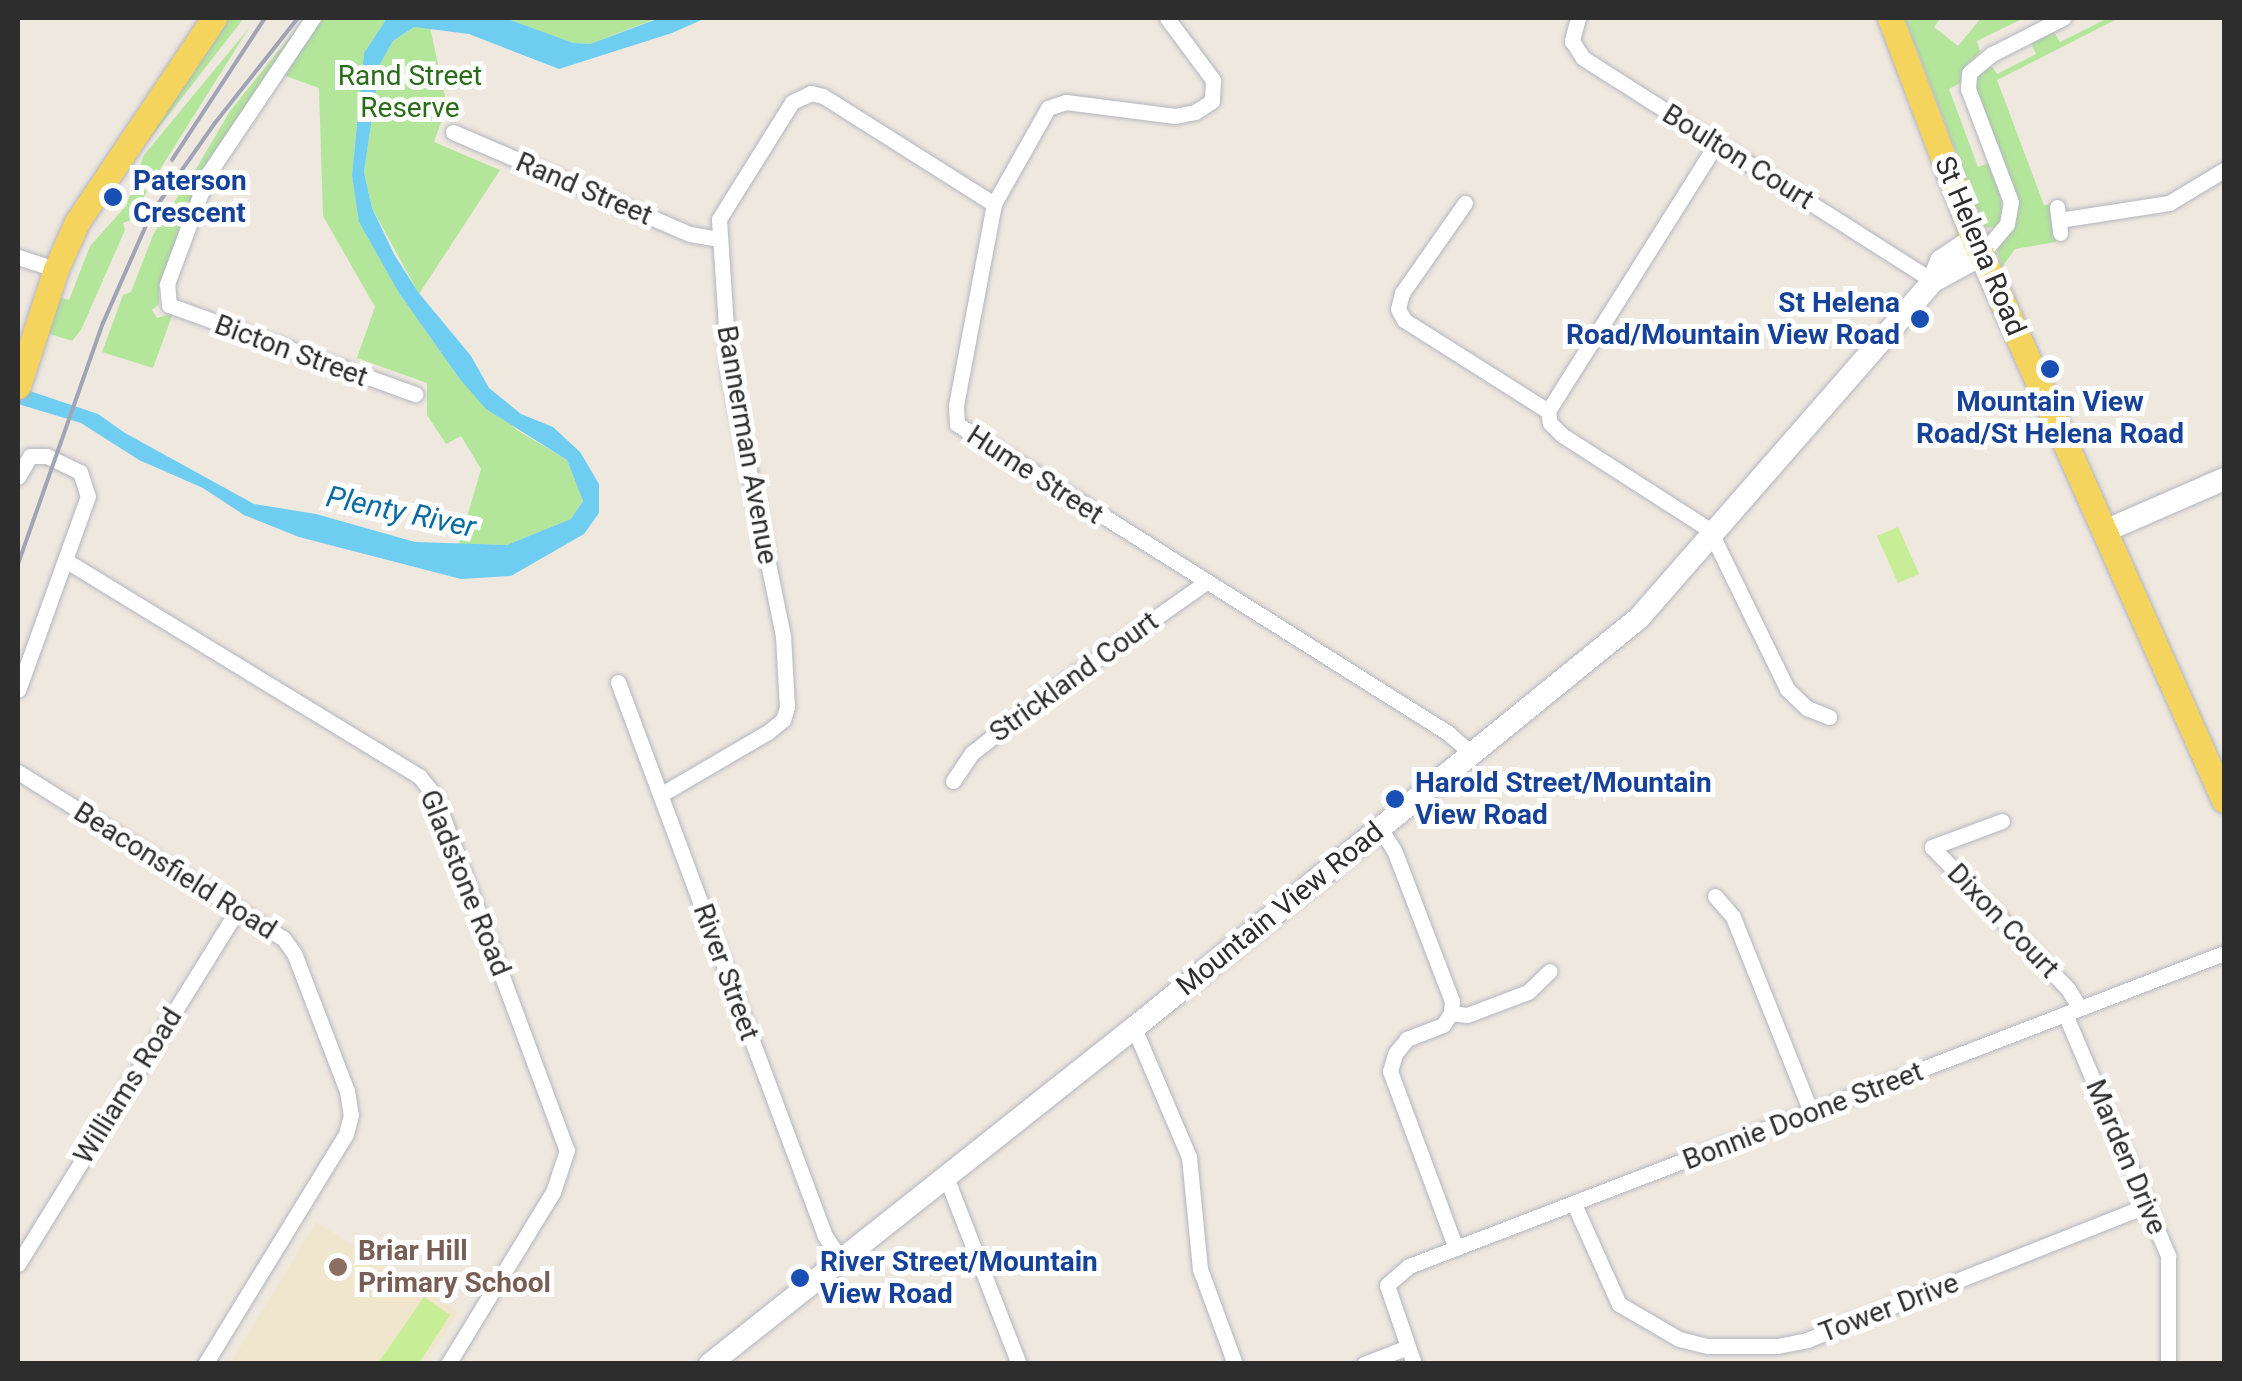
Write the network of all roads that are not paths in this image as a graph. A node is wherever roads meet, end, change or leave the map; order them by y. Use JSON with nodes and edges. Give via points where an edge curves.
{"nodes":[{"id":1,"x":214,"y":18,"type":"edge"},
{"id":2,"x":313,"y":18,"type":"edge"},
{"id":3,"x":1167,"y":18,"type":"edge"},
{"id":4,"x":1578,"y":18,"type":"edge"},
{"id":5,"x":1890,"y":18,"type":"edge"},
{"id":6,"x":2063,"y":18,"type":"edge"},
{"id":7,"x":453,"y":132,"type":"dead end"},
{"id":8,"x":1716,"y":144,"type":"junction"},
{"id":9,"x":2224,"y":170,"type":"edge"},
{"id":10,"x":1465,"y":203,"type":"dead end"},
{"id":11,"x":994,"y":204,"type":"junction"},
{"id":12,"x":2059,"y":220,"type":"dead end"},
{"id":13,"x":717,"y":239,"type":"junction"},
{"id":14,"x":1983,"y":243,"type":"junction"},
{"id":15,"x":18,"y":257,"type":"edge"},
{"id":16,"x":56,"y":269,"type":"junction"},
{"id":17,"x":1933,"y":282,"type":"junction"},
{"id":18,"x":21,"y":375,"type":"edge"},
{"id":19,"x":414,"y":394,"type":"dead end"},
{"id":20,"x":1548,"y":411,"type":"junction"},
{"id":21,"x":18,"y":477,"type":"edge"},
{"id":22,"x":2224,"y":479,"type":"edge"},
{"id":23,"x":2106,"y":531,"type":"junction"},
{"id":24,"x":1714,"y":536,"type":"junction"},
{"id":25,"x":66,"y":560,"type":"junction"},
{"id":26,"x":1204,"y":582,"type":"junction"},
{"id":27,"x":618,"y":683,"type":"dead end"},
{"id":28,"x":18,"y":690,"type":"edge"},
{"id":29,"x":1829,"y":717,"type":"dead end"},
{"id":30,"x":2215,"y":753,"type":"edge"},
{"id":31,"x":1472,"y":754,"type":"junction"},
{"id":32,"x":18,"y":772,"type":"edge"},
{"id":33,"x":953,"y":781,"type":"dead end"},
{"id":34,"x":660,"y":796,"type":"junction"},
{"id":35,"x":2224,"y":800,"type":"edge"},
{"id":36,"x":2002,"y":822,"type":"dead end"},
{"id":37,"x":1380,"y":828,"type":"junction"},
{"id":38,"x":1714,"y":896,"type":"dead end"},
{"id":39,"x":238,"y":909,"type":"junction"},
{"id":40,"x":2224,"y":953,"type":"edge"},
{"id":41,"x":1550,"y":971,"type":"dead end"},
{"id":42,"x":2072,"y":1011,"type":"junction"},
{"id":43,"x":1451,"y":1013,"type":"junction"},
{"id":44,"x":1134,"y":1028,"type":"junction"},
{"id":45,"x":1811,"y":1112,"type":"junction"},
{"id":46,"x":946,"y":1176,"type":"junction"},
{"id":47,"x":1574,"y":1204,"type":"junction"},
{"id":48,"x":2146,"y":1206,"type":"junction"},
{"id":49,"x":1456,"y":1248,"type":"junction"},
{"id":50,"x":840,"y":1258,"type":"junction"},
{"id":51,"x":18,"y":1264,"type":"edge"},
{"id":52,"x":1408,"y":1347,"type":"junction"},
{"id":53,"x":205,"y":1364,"type":"edge"},
{"id":54,"x":448,"y":1364,"type":"edge"},
{"id":55,"x":710,"y":1364,"type":"edge"},
{"id":56,"x":1019,"y":1364,"type":"edge"},
{"id":57,"x":1234,"y":1364,"type":"edge"},
{"id":58,"x":1364,"y":1364,"type":"edge"},
{"id":59,"x":1414,"y":1364,"type":"edge"},
{"id":60,"x":2168,"y":1364,"type":"edge"}],
"edges":[{"from":1,"to":16,"type":"main road","via":[[116,160]]},
{"from":2,"to":19,"type":"street","name":"Bicton Street","via":[[208,174],[162,309]]},
{"from":3,"to":11,"type":"street","name":"Hume Street","via":[[1212,80],[1212,100],[1175,116],[1054,104]]},
{"from":4,"to":8,"type":"street","name":"Boulton Court","via":[[1572,41],[1583,58]]},
{"from":5,"to":14,"type":"main road","name":"St Helena Road"},
{"from":6,"to":14,"type":"street","via":[[1969,73],[1968,88],[2011,202],[2007,224]]},
{"from":7,"to":13,"type":"street","name":"Rand Street","via":[[690,234]]},
{"from":8,"to":17,"type":"street","name":"Boulton Court"},
{"from":8,"to":20,"type":"street"},
{"from":9,"to":12,"type":"street","via":[[2160,206]]},
{"from":10,"to":20,"type":"street","via":[[1402,293],[1400,315]]},
{"from":11,"to":13,"type":"street","name":"Bannerman Avenue","via":[[811,93],[792,102],[719,219]]},
{"from":11,"to":26,"type":"street","name":"Hume Street","via":[[957,424]]},
{"from":13,"to":34,"type":"street","name":"Bannerman Avenue","via":[[729,374],[783,636],[788,707],[768,732]]},
{"from":14,"to":17,"type":"street","name":"Mountain View Road"},
{"from":14,"to":23,"type":"main road","name":"St Helena Road"},
{"from":15,"to":16,"type":"street"},
{"from":16,"to":18,"type":"main road"},
{"from":17,"to":24,"type":"street","name":"Mountain View Road"},
{"from":20,"to":24,"type":"street","via":[[1562,435]]},
{"from":21,"to":25,"type":"street","via":[[35,454],[84,476],[88,503]]},
{"from":22,"to":23,"type":"street"},
{"from":23,"to":30,"type":"main road","name":"St Helena Road"},
{"from":24,"to":29,"type":"street","via":[[1787,690]]},
{"from":24,"to":31,"type":"street","name":"Mountain View Road","via":[[1639,618]]},
{"from":25,"to":28,"type":"street"},
{"from":25,"to":54,"type":"street","name":"Gladstone Road","via":[[420,776],[435,796],[567,1150],[553,1192]]},
{"from":26,"to":31,"type":"street","name":"Hume Street"},
{"from":26,"to":33,"type":"street","name":"Strickland Court","via":[[1046,694],[972,753]]},
{"from":27,"to":34,"type":"street","name":"River Street"},
{"from":30,"to":35,"type":"main road","name":"St Helena Road"},
{"from":31,"to":37,"type":"street","name":"Mountain View Road"},
{"from":32,"to":39,"type":"street","name":"Beaconsfield Road"},
{"from":34,"to":50,"type":"street","name":"River Street","via":[[825,1236]]},
{"from":36,"to":42,"type":"street","name":"Dixon Court","via":[[1932,848],[2068,989]]},
{"from":37,"to":43,"type":"street","via":[[1452,1001]]},
{"from":37,"to":44,"type":"street","name":"Mountain View Road"},
{"from":38,"to":45,"type":"street","via":[[1734,917]]},
{"from":39,"to":51,"type":"street","name":"Williams Road"},
{"from":39,"to":53,"type":"street","name":"Beaconsfield Road","via":[[273,930],[294,953],[351,1115],[346,1134]]},
{"from":40,"to":42,"type":"street","name":"Bonnie Doone Street"},
{"from":41,"to":43,"type":"street","via":[[1528,992],[1467,1015]]},
{"from":42,"to":45,"type":"street","name":"Bonnie Doone Street"},
{"from":42,"to":48,"type":"street","name":"Marden Drive"},
{"from":43,"to":49,"type":"street","via":[[1443,1025],[1407,1039],[1390,1072]]},
{"from":44,"to":46,"type":"street","name":"Mountain View Road"},
{"from":44,"to":57,"type":"street","via":[[1189,1157],[1200,1269]]},
{"from":45,"to":47,"type":"street","name":"Bonnie Doone Street"},
{"from":46,"to":50,"type":"street","name":"Mountain View Road"},
{"from":46,"to":56,"type":"street"},
{"from":47,"to":48,"type":"street","name":"Tower Drive","via":[[1619,1304],[1679,1339],[1708,1346],[1807,1340]]},
{"from":47,"to":49,"type":"street","name":"Bonnie Doone Street"},
{"from":48,"to":60,"type":"street","name":"Marden Drive","via":[[2169,1263]]},
{"from":49,"to":52,"type":"street","name":"Bonnie Doone Street","via":[[1398,1271],[1387,1285]]},
{"from":50,"to":55,"type":"street","name":"Mountain View Road"},
{"from":52,"to":58,"type":"street"},
{"from":52,"to":59,"type":"street"}]}
